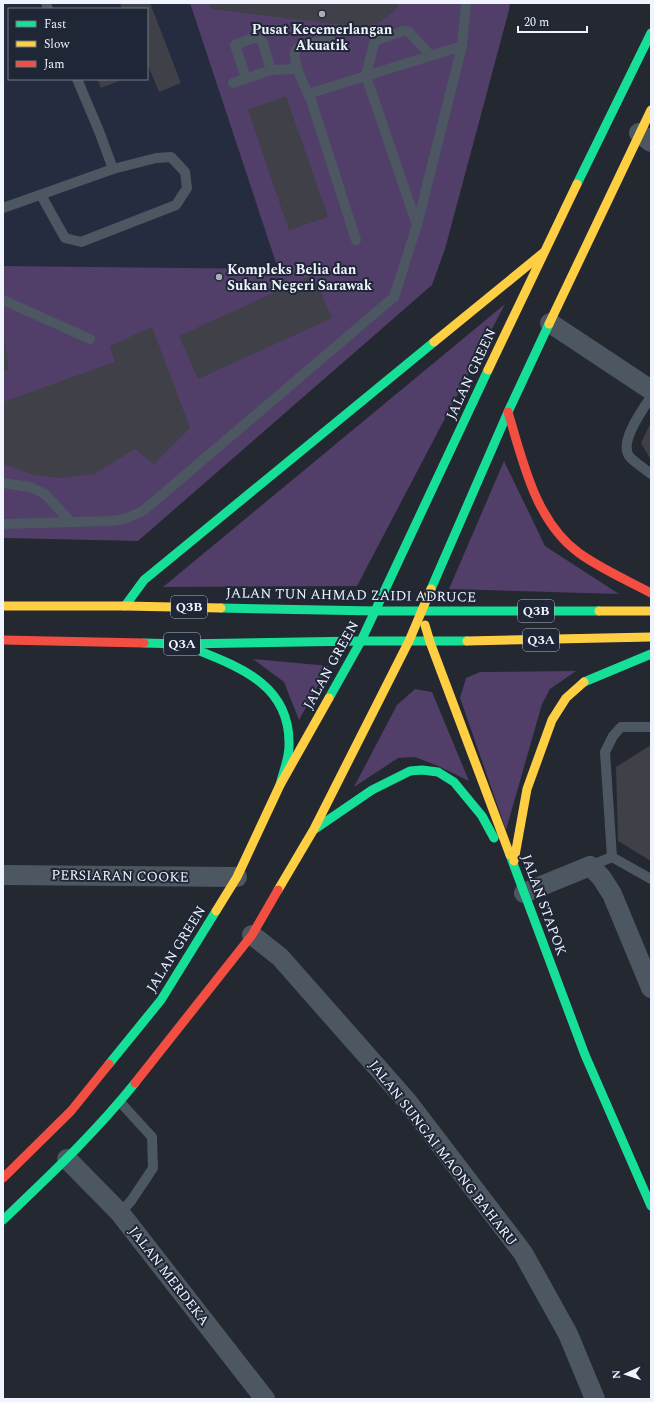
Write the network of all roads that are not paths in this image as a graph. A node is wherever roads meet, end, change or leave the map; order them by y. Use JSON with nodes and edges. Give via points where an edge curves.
{"nodes":[{"id":1,"x":466,"y":3,"type":"edge"},
{"id":2,"x":651,"y":33,"type":"edge"},
{"id":3,"x":330,"y":39,"type":"dead end"},
{"id":4,"x":462,"y":46,"type":"junction"},
{"id":5,"x":431,"y":56,"type":"junction"},
{"id":6,"x":297,"y":68,"type":"junction"},
{"id":7,"x":271,"y":70,"type":"junction"},
{"id":8,"x":366,"y":76,"type":"junction"},
{"id":9,"x":246,"y":78,"type":"junction"},
{"id":10,"x":78,"y":80,"type":"edge"},
{"id":11,"x":233,"y":83,"type":"dead end"},
{"id":12,"x":308,"y":94,"type":"junction"},
{"id":13,"x":651,"y":110,"type":"edge"},
{"id":14,"x":645,"y":137,"type":"edge"},
{"id":15,"x":113,"y":169,"type":"junction"},
{"id":16,"x":41,"y":195,"type":"junction"},
{"id":17,"x":3,"y":208,"type":"edge"},
{"id":18,"x":417,"y":225,"type":"junction"},
{"id":19,"x":356,"y":240,"type":"dead end"},
{"id":20,"x":543,"y":253,"type":"junction"},
{"id":21,"x":3,"y":300,"type":"edge"},
{"id":22,"x":550,"y":323,"type":"junction"},
{"id":23,"x":90,"y":339,"type":"dead end"},
{"id":24,"x":651,"y":390,"type":"edge"},
{"id":25,"x":651,"y":397,"type":"edge"},
{"id":26,"x":508,"y":412,"type":"junction"},
{"id":27,"x":651,"y":474,"type":"edge"},
{"id":28,"x":3,"y":483,"type":"edge"},
{"id":29,"x":71,"y":522,"type":"junction"},
{"id":30,"x":3,"y":524,"type":"edge"},
{"id":31,"x":651,"y":593,"type":"edge"},
{"id":32,"x":3,"y":606,"type":"edge"},
{"id":33,"x":125,"y":606,"type":"junction"},
{"id":34,"x":376,"y":611,"type":"junction"},
{"id":35,"x":421,"y":611,"type":"junction"},
{"id":36,"x":651,"y":611,"type":"edge"},
{"id":37,"x":651,"y":637,"type":"edge"},
{"id":38,"x":3,"y":640,"type":"edge"},
{"id":39,"x":361,"y":641,"type":"junction"},
{"id":40,"x":410,"y":641,"type":"junction"},
{"id":41,"x":430,"y":642,"type":"junction"},
{"id":42,"x":182,"y":644,"type":"junction"},
{"id":43,"x":651,"y":654,"type":"edge"},
{"id":44,"x":651,"y":727,"type":"edge"},
{"id":45,"x":280,"y":785,"type":"junction"},
{"id":46,"x":314,"y":829,"type":"junction"},
{"id":47,"x":612,"y":857,"type":"junction"},
{"id":48,"x":514,"y":861,"type":"junction"},
{"id":49,"x":590,"y":866,"type":"junction"},
{"id":50,"x":3,"y":875,"type":"edge"},
{"id":51,"x":238,"y":877,"type":"junction"},
{"id":52,"x":651,"y":879,"type":"edge"},
{"id":53,"x":522,"y":887,"type":"junction"},
{"id":54,"x":252,"y":934,"type":"junction"},
{"id":55,"x":649,"y":983,"type":"edge"},
{"id":56,"x":120,"y":1102,"type":"junction"},
{"id":57,"x":67,"y":1159,"type":"junction"},
{"id":58,"x":3,"y":1178,"type":"edge"},
{"id":59,"x":651,"y":1206,"type":"edge"},
{"id":60,"x":120,"y":1212,"type":"junction"},
{"id":61,"x":3,"y":1220,"type":"edge"},
{"id":62,"x":265,"y":1399,"type":"edge"},
{"id":63,"x":595,"y":1399,"type":"edge"}],
"edges":[{"from":1,"to":4,"type":"lane"},
{"from":2,"to":20,"type":"main road","name":"JALAN GREEN"},
{"from":3,"to":6,"type":"lane","via":[[296,49]]},
{"from":4,"to":5,"type":"lane"},
{"from":4,"to":18,"type":"lane"},
{"from":5,"to":8,"type":"lane"},
{"from":5,"to":8,"type":"lane","via":[[410,33],[403,31],[374,43]]},
{"from":6,"to":7,"type":"lane"},
{"from":6,"to":12,"type":"lane"},
{"from":7,"to":9,"type":"lane"},
{"from":7,"to":9,"type":"lane","via":[[263,43],[259,38],[253,38],[235,45]]},
{"from":8,"to":12,"type":"lane"},
{"from":8,"to":18,"type":"lane"},
{"from":9,"to":11,"type":"lane"},
{"from":10,"to":15,"type":"lane"},
{"from":12,"to":19,"type":"lane"},
{"from":13,"to":14,"type":"main road"},
{"from":14,"to":22,"type":"main road"},
{"from":15,"to":16,"type":"lane"},
{"from":15,"to":16,"type":"lane","via":[[156,158],[171,157],[185,172],[187,188],[176,205],[81,242],[65,238]]},
{"from":16,"to":17,"type":"lane"},
{"from":18,"to":29,"type":"lane","via":[[394,297],[143,511],[125,519]]},
{"from":20,"to":33,"type":"main road","via":[[144,580]]},
{"from":20,"to":34,"type":"main road","name":"JALAN GREEN"},
{"from":21,"to":23,"type":"lane"},
{"from":22,"to":24,"type":"street"},
{"from":22,"to":26,"type":"main road"},
{"from":25,"to":27,"type":"lane","via":[[635,421],[626,446],[629,455]]},
{"from":26,"to":31,"type":"main road","via":[[540,505],[555,531],[578,552]]},
{"from":26,"to":35,"type":"main road"},
{"from":28,"to":29,"type":"lane","via":[[30,487],[45,494]]},
{"from":29,"to":30,"type":"lane"},
{"from":32,"to":33,"type":"main road","name":"JALAN TUN AHMAD ZAIDI ADRUCE","number":"Q3B"},
{"from":33,"to":34,"type":"main road","name":"JALAN TUN AHMAD ZAIDI ADRUCE","number":"Q3B"},
{"from":34,"to":35,"type":"main road","name":"JALAN TUN AHMAD ZAIDI ADRUCE","number":"Q3B"},
{"from":34,"to":39,"type":"main road","name":"JALAN GREEN"},
{"from":35,"to":36,"type":"main road","name":"JALAN TUN AHMAD ZAIDI ADRUCE","number":"Q3B"},
{"from":35,"to":40,"type":"main road"},
{"from":35,"to":41,"type":"main road","name":"JALAN STAPOK"},
{"from":37,"to":41,"type":"main road","number":"Q3A"},
{"from":38,"to":42,"type":"main road","number":"Q3A"},
{"from":39,"to":40,"type":"main road","number":"Q3A"},
{"from":39,"to":42,"type":"main road","number":"Q3A"},
{"from":39,"to":45,"type":"main road","name":"JALAN GREEN"},
{"from":40,"to":41,"type":"main road","number":"Q3A"},
{"from":40,"to":46,"type":"main road"},
{"from":41,"to":48,"type":"main road","name":"JALAN STAPOK"},
{"from":42,"to":45,"type":"main road","via":[[244,670],[279,700],[288,720],[289,747]]},
{"from":43,"to":48,"type":"main road","via":[[585,681],[566,698],[552,720],[527,789]]},
{"from":44,"to":47,"type":"lane","via":[[621,727],[612,736],[605,752]]},
{"from":45,"to":51,"type":"main road","name":"JALAN GREEN"},
{"from":46,"to":53,"type":"main road","via":[[396,777],[410,771],[438,772],[454,782],[482,816]]},
{"from":46,"to":54,"type":"main road"},
{"from":47,"to":49,"type":"lane"},
{"from":47,"to":52,"type":"lane"},
{"from":48,"to":53,"type":"main road","name":"JALAN STAPOK"},
{"from":49,"to":53,"type":"street"},
{"from":49,"to":55,"type":"street","via":[[612,894]]},
{"from":50,"to":51,"type":"street","name":"PERSIARAN COOKE"},
{"from":51,"to":58,"type":"main road","name":"JALAN GREEN","via":[[161,1000],[71,1111]]},
{"from":53,"to":59,"type":"main road","name":"JALAN STAPOK","via":[[585,1055]]},
{"from":54,"to":56,"type":"main road"},
{"from":54,"to":63,"type":"street","name":"JALAN SUNGAI MAONG BAHARU","via":[[280,957],[406,1101],[523,1253],[568,1334]]},
{"from":56,"to":57,"type":"main road"},
{"from":56,"to":60,"type":"lane","via":[[152,1137],[153,1168],[131,1201]]},
{"from":57,"to":60,"type":"street","name":"JALAN MERDEKA"},
{"from":57,"to":61,"type":"main road"},
{"from":60,"to":62,"type":"street","name":"JALAN MERDEKA"}]}
